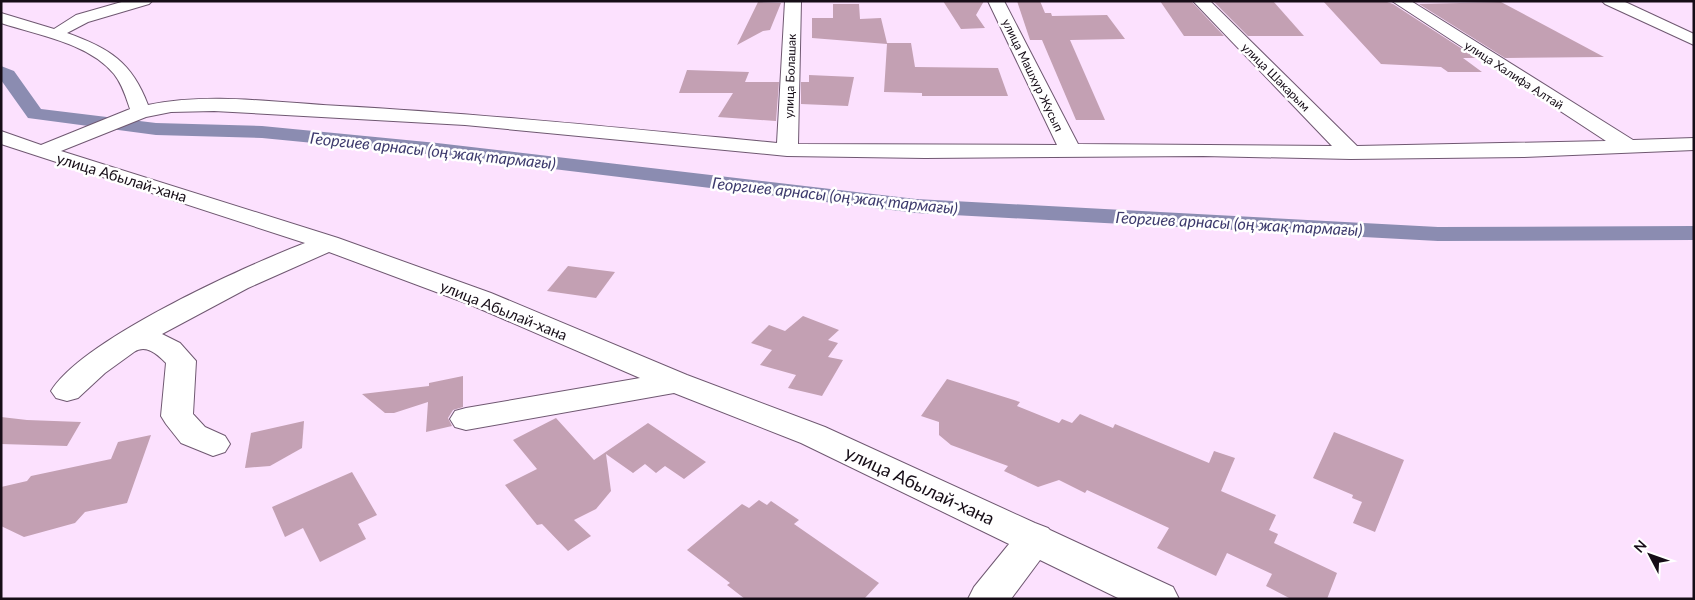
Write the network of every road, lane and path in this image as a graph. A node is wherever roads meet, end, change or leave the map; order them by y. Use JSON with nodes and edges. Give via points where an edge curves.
{"nodes":[{"id":1,"x":144,"y":1,"type":"edge"},
{"id":2,"x":793,"y":1,"type":"edge"},
{"id":3,"x":996,"y":1,"type":"edge"},
{"id":4,"x":1201,"y":1,"type":"edge"},
{"id":5,"x":1400,"y":1,"type":"edge"},
{"id":6,"x":1610,"y":1,"type":"edge"},
{"id":7,"x":1,"y":18,"type":"edge"},
{"id":8,"x":57,"y":36,"type":"junction"},
{"id":9,"x":1694,"y":40,"type":"edge"},
{"id":10,"x":141,"y":112,"type":"junction"},
{"id":11,"x":1,"y":137,"type":"edge"},
{"id":12,"x":1694,"y":144,"type":"edge"},
{"id":13,"x":1629,"y":148,"type":"junction"},
{"id":14,"x":1070,"y":149,"type":"junction"},
{"id":15,"x":787,"y":150,"type":"junction"},
{"id":16,"x":41,"y":152,"type":"junction"},
{"id":17,"x":1351,"y":153,"type":"junction"},
{"id":18,"x":329,"y":243,"type":"junction"},
{"id":19,"x":130,"y":340,"type":"junction"},
{"id":20,"x":676,"y":382,"type":"junction"},
{"id":21,"x":67,"y":391,"type":"dead end"},
{"id":22,"x":466,"y":419,"type":"dead end"},
{"id":23,"x":213,"y":444,"type":"dead end"},
{"id":24,"x":1035,"y":538,"type":"junction"},
{"id":25,"x":988,"y":599,"type":"edge"},
{"id":26,"x":1159,"y":599,"type":"edge"}],
"edges":[{"from":1,"to":8,"type":"street","via":[[75,22],[62,28]]},
{"from":2,"to":15,"type":"street","name":"улица Болашак"},
{"from":3,"to":14,"type":"street","name":"улица Машхур Жусып"},
{"from":4,"to":17,"type":"street","name":"улица Шакарым"},
{"from":5,"to":13,"type":"street","name":"улица Халифа Алтай"},
{"from":6,"to":9,"type":"street"},
{"from":7,"to":8,"type":"street"},
{"from":8,"to":10,"type":"street","via":[[110,60],[134,90]]},
{"from":10,"to":15,"type":"street","via":[[171,106],[214,105],[465,119]]},
{"from":10,"to":16,"type":"street"},
{"from":11,"to":16,"type":"street","name":"улица Абылай-хана"},
{"from":12,"to":13,"type":"street"},
{"from":13,"to":17,"type":"street"},
{"from":14,"to":15,"type":"street"},
{"from":14,"to":17,"type":"street"},
{"from":16,"to":18,"type":"street","name":"улица Абылай-хана"},
{"from":18,"to":19,"type":"street","via":[[244,278]]},
{"from":18,"to":20,"type":"street","name":"улица Абылай-хана","via":[[481,299]]},
{"from":19,"to":21,"type":"street","via":[[88,369]]},
{"from":19,"to":23,"type":"street","via":[[150,339],[165,344],[181,361],[177,416],[193,435]]},
{"from":20,"to":22,"type":"street"},
{"from":20,"to":24,"type":"street","name":"улица Абылай-хана","via":[[813,435]]},
{"from":24,"to":25,"type":"street"},
{"from":24,"to":26,"type":"street","name":"улица Абылай-хана"}]}
